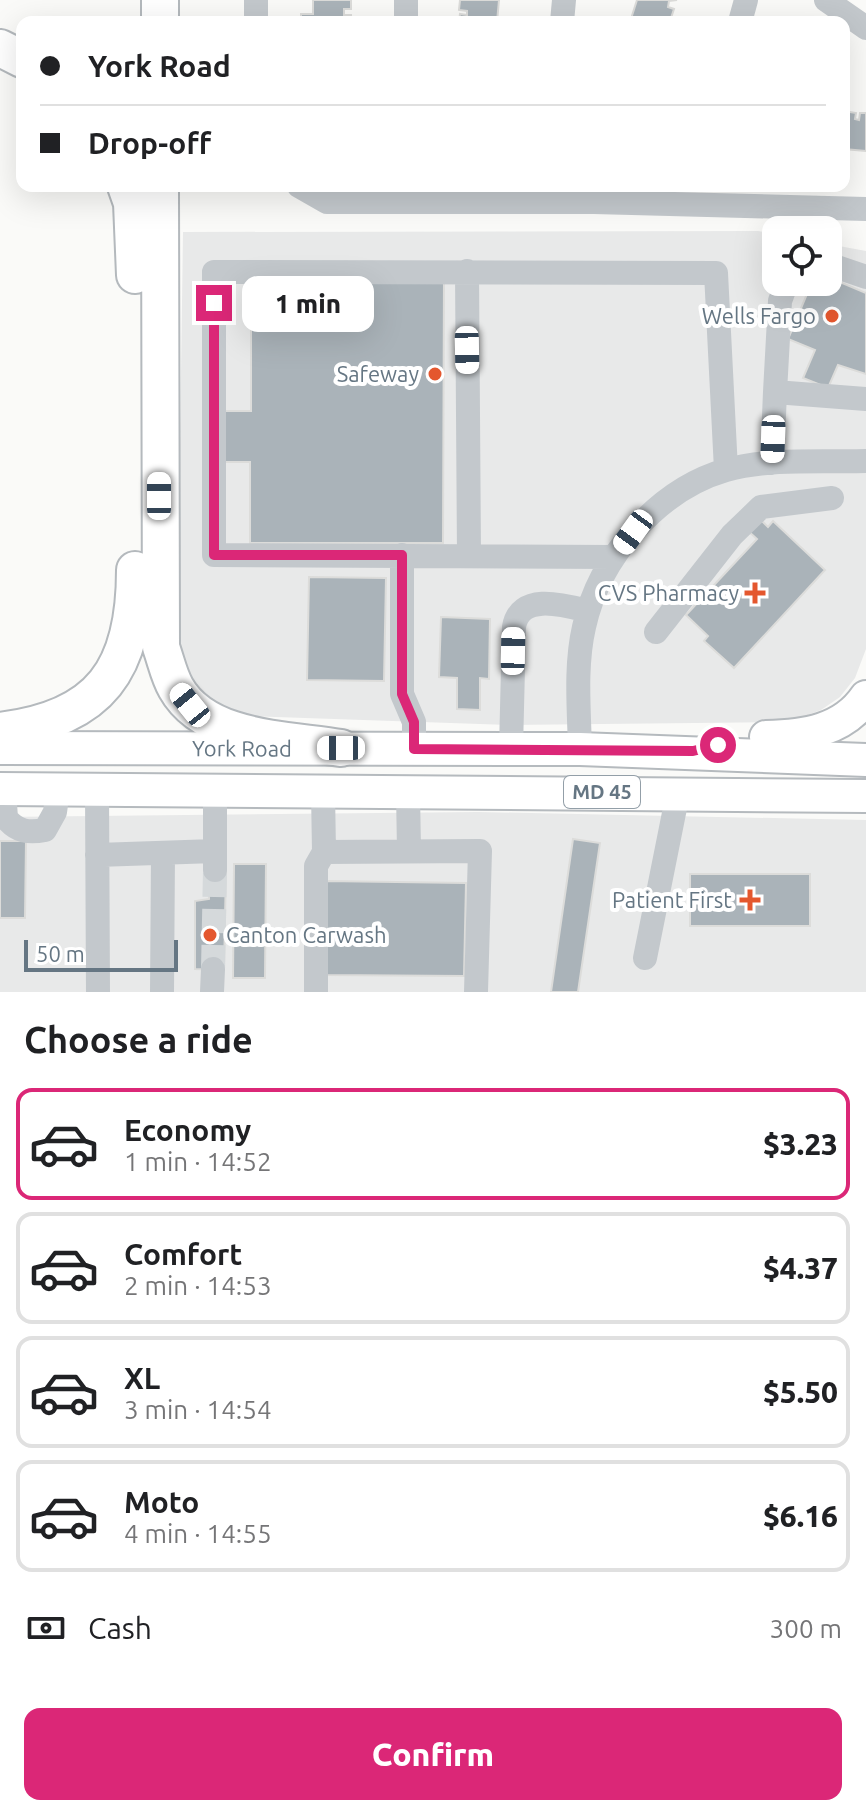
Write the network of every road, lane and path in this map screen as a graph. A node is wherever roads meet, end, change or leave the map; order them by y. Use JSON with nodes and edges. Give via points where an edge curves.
{"nodes":[{"id":1,"x":826,"y":0,"type":"edge"},
{"id":2,"x":843,"y":16,"type":"edge"},
{"id":3,"x":127,"y":192,"type":"edge"},
{"id":4,"x":160,"y":192,"type":"edge"},
{"id":5,"x":310,"y":192,"type":"edge"},
{"id":6,"x":628,"y":195,"type":"edge"},
{"id":7,"x":866,"y":209,"type":"edge"},
{"id":8,"x":842,"y":269,"type":"edge"},
{"id":9,"x":467,"y":271,"type":"junction"},
{"id":10,"x":866,"y":277,"type":"edge"},
{"id":11,"x":782,"y":296,"type":"edge"},
{"id":12,"x":775,"y":392,"type":"junction"},
{"id":13,"x":866,"y":399,"type":"edge"},
{"id":14,"x":866,"y":461,"type":"edge"},
{"id":15,"x":772,"y":463,"type":"junction"},
{"id":16,"x":726,"y":470,"type":"junction"},
{"id":17,"x":832,"y":498,"type":"dead end"},
{"id":18,"x":402,"y":555,"type":"junction"},
{"id":19,"x":469,"y":556,"type":"junction"},
{"id":20,"x":614,"y":557,"type":"junction"},
{"id":21,"x":588,"y":611,"type":"junction"},
{"id":22,"x":656,"y":632,"type":"dead end"},
{"id":23,"x":866,"y":697,"type":"edge"},
{"id":24,"x":0,"y":731,"type":"edge"},
{"id":25,"x":0,"y":748,"type":"edge"},
{"id":26,"x":109,"y":748,"type":"junction"},
{"id":27,"x":341,"y":748,"type":"junction"},
{"id":28,"x":414,"y":749,"type":"junction"},
{"id":29,"x":511,"y":749,"type":"junction"},
{"id":30,"x":580,"y":749,"type":"junction"},
{"id":31,"x":693,"y":751,"type":"junction"},
{"id":32,"x":866,"y":760,"type":"edge"},
{"id":33,"x":1,"y":780,"type":"edge"},
{"id":34,"x":97,"y":791,"type":"junction"},
{"id":35,"x":215,"y":792,"type":"junction"},
{"id":36,"x":323,"y":792,"type":"junction"},
{"id":37,"x":408,"y":792,"type":"junction"},
{"id":38,"x":678,"y":793,"type":"junction"},
{"id":39,"x":866,"y":796,"type":"edge"},
{"id":40,"x":409,"y":851,"type":"junction"},
{"id":41,"x":324,"y":852,"type":"junction"},
{"id":42,"x":163,"y":853,"type":"junction"},
{"id":43,"x":97,"y":855,"type":"junction"},
{"id":44,"x":645,"y":958,"type":"dead end"},
{"id":45,"x":98,"y":992,"type":"edge"},
{"id":46,"x":162,"y":992,"type":"edge"},
{"id":47,"x":316,"y":992,"type":"edge"},
{"id":48,"x":476,"y":992,"type":"edge"}],
"edges":[{"from":1,"to":2,"type":"street"},
{"from":3,"to":24,"type":"highway","via":[[135,238],[135,613],[130,639],[109,679],[76,710],[56,720]]},
{"from":4,"to":27,"type":"highway","via":[[161,647],[177,690],[208,719],[236,730]]},
{"from":5,"to":6,"type":"street","via":[[327,202]]},
{"from":6,"to":7,"type":"street"},
{"from":8,"to":10,"type":"street"},
{"from":9,"to":16,"type":"street","via":[[716,273]]},
{"from":9,"to":18,"type":"street","via":[[214,272],[214,555]]},
{"from":9,"to":19,"type":"street"},
{"from":11,"to":12,"type":"street"},
{"from":12,"to":13,"type":"street"},
{"from":12,"to":15,"type":"street"},
{"from":14,"to":15,"type":"street"},
{"from":15,"to":16,"type":"street"},
{"from":16,"to":20,"type":"street","via":[[678,492]]},
{"from":17,"to":22,"type":"street","via":[[761,507],[732,535]]},
{"from":18,"to":19,"type":"street"},
{"from":18,"to":28,"type":"street","via":[[402,694],[414,722]]},
{"from":19,"to":20,"type":"street"},
{"from":20,"to":21,"type":"street"},
{"from":21,"to":29,"type":"street","via":[[532,604],[518,615]]},
{"from":21,"to":30,"type":"street","via":[[579,672]]},
{"from":23,"to":31,"type":"main road","via":[[830,727],[804,736],[743,738]]},
{"from":25,"to":26,"type":"main road","name":"York Road","number":"MD 45"},
{"from":26,"to":27,"type":"main road","name":"York Road","number":"MD 45"},
{"from":26,"to":33,"type":"main road"},
{"from":27,"to":28,"type":"main road","name":"York Road","number":"MD 45"},
{"from":28,"to":29,"type":"main road","name":"York Road","number":"MD 45"},
{"from":29,"to":30,"type":"main road","name":"York Road","number":"MD 45"},
{"from":30,"to":31,"type":"main road","name":"York Road","number":"MD 45"},
{"from":31,"to":32,"type":"main road","name":"York Road","number":"MD 45"},
{"from":33,"to":34,"type":"main road","name":"York Road","number":"MD 45"},
{"from":34,"to":35,"type":"main road","name":"York Road","number":"MD 45"},
{"from":34,"to":43,"type":"street"},
{"from":35,"to":36,"type":"main road","name":"York Road","number":"MD 45"},
{"from":35,"to":42,"type":"street","via":[[215,860]]},
{"from":36,"to":37,"type":"main road","name":"York Road","number":"MD 45"},
{"from":36,"to":41,"type":"street"},
{"from":37,"to":38,"type":"main road","name":"York Road","number":"MD 45"},
{"from":37,"to":40,"type":"street"},
{"from":38,"to":39,"type":"main road","name":"York Road","number":"MD 45"},
{"from":38,"to":44,"type":"street"},
{"from":40,"to":41,"type":"street"},
{"from":40,"to":48,"type":"street","via":[[480,851]]},
{"from":41,"to":47,"type":"street","via":[[316,866]]},
{"from":42,"to":43,"type":"street"},
{"from":42,"to":46,"type":"street"},
{"from":43,"to":45,"type":"street"}]}
